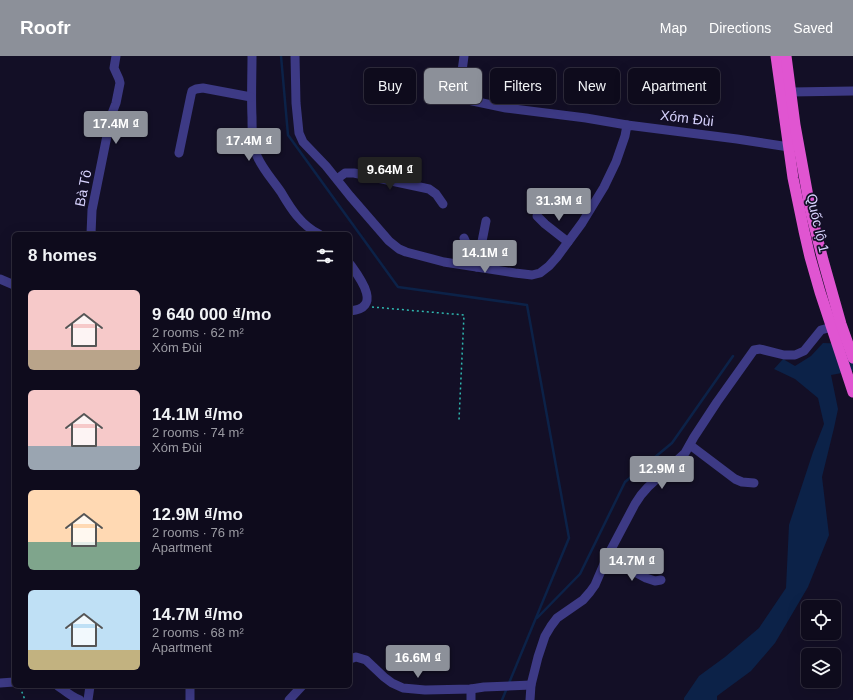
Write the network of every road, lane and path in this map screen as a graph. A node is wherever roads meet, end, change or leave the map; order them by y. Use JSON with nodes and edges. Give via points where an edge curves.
{"nodes":[{"id":1,"x":116,"y":56,"type":"edge"},
{"id":2,"x":252,"y":56,"type":"edge"},
{"id":3,"x":295,"y":56,"type":"edge"},
{"id":4,"x":776,"y":56,"type":"edge"},
{"id":5,"x":786,"y":56,"type":"edge"},
{"id":6,"x":461,"y":57,"type":"edge"},
{"id":7,"x":853,"y":91,"type":"edge"},
{"id":8,"x":791,"y":92,"type":"junction"},
{"id":9,"x":251,"y":97,"type":"junction"},
{"id":10,"x":627,"y":125,"type":"junction"},
{"id":11,"x":789,"y":147,"type":"junction"},
{"id":12,"x":179,"y":153,"type":"dead end"},
{"id":13,"x":337,"y":179,"type":"junction"},
{"id":14,"x":443,"y":204,"type":"dead end"},
{"id":15,"x":537,"y":216,"type":"dead end"},
{"id":16,"x":486,"y":221,"type":"dead end"},
{"id":17,"x":91,"y":232,"type":"edge"},
{"id":18,"x":315,"y":232,"type":"edge"},
{"id":19,"x":464,"y":238,"type":"dead end"},
{"id":20,"x":568,"y":242,"type":"junction"},
{"id":21,"x":352,"y":267,"type":"edge"},
{"id":22,"x":477,"y":267,"type":"junction"},
{"id":23,"x":0,"y":279,"type":"edge"},
{"id":24,"x":12,"y":284,"type":"edge"},
{"id":25,"x":364,"y":307,"type":"junction"},
{"id":26,"x":352,"y":311,"type":"edge"},
{"id":27,"x":836,"y":326,"type":"junction"},
{"id":28,"x":853,"y":358,"type":"edge"},
{"id":29,"x":851,"y":387,"type":"edge"},
{"id":30,"x":459,"y":420,"type":"dead end"},
{"id":31,"x":690,"y":445,"type":"junction"},
{"id":32,"x":754,"y":483,"type":"dead end"},
{"id":33,"x":607,"y":557,"type":"junction"},
{"id":34,"x":662,"y":580,"type":"dead end"},
{"id":35,"x":352,"y":658,"type":"edge"},
{"id":36,"x":12,"y":682,"type":"edge"},
{"id":37,"x":0,"y":683,"type":"edge"},
{"id":38,"x":530,"y":685,"type":"junction"},
{"id":39,"x":20,"y":688,"type":"edge"},
{"id":40,"x":61,"y":688,"type":"edge"},
{"id":41,"x":90,"y":688,"type":"edge"},
{"id":42,"x":190,"y":688,"type":"edge"},
{"id":43,"x":300,"y":688,"type":"edge"},
{"id":44,"x":471,"y":689,"type":"junction"},
{"id":45,"x":25,"y":700,"type":"edge"},
{"id":46,"x":80,"y":700,"type":"edge"},
{"id":47,"x":88,"y":700,"type":"edge"},
{"id":48,"x":190,"y":700,"type":"edge"},
{"id":49,"x":290,"y":700,"type":"edge"},
{"id":50,"x":471,"y":700,"type":"edge"},
{"id":51,"x":530,"y":700,"type":"edge"}],
"edges":[{"from":1,"to":17,"type":"street","name":"Bà Tô","via":[[114,68],[120,83],[92,210]]},
{"from":2,"to":9,"type":"street"},
{"from":3,"to":13,"type":"street","via":[[299,133],[303,142]]},
{"from":4,"to":11,"type":"highway","name":"Quốc lộ 1"},
{"from":5,"to":8,"type":"highway","name":"Quốc lộ 1"},
{"from":6,"to":10,"type":"street","name":"Xóm Đùi","via":[[461,90],[468,100],[506,108]]},
{"from":7,"to":8,"type":"street"},
{"from":8,"to":27,"type":"highway","name":"Quốc lộ 1","via":[[795,125]]},
{"from":9,"to":12,"type":"street","via":[[198,88],[192,91]]},
{"from":9,"to":18,"type":"street","via":[[252,133],[257,156],[290,206],[305,225]]},
{"from":10,"to":11,"type":"street","name":"Xóm Đùi"},
{"from":10,"to":20,"type":"street","via":[[616,162],[604,187]]},
{"from":11,"to":27,"type":"highway","name":"Quốc lộ 1","via":[[810,257],[820,292]]},
{"from":13,"to":14,"type":"street","via":[[345,173],[354,173],[416,185],[429,189]]},
{"from":13,"to":22,"type":"street","via":[[399,249],[444,262]]},
{"from":15,"to":20,"type":"street"},
{"from":16,"to":22,"type":"street"},
{"from":19,"to":22,"type":"street"},
{"from":20,"to":22,"type":"street","via":[[540,273],[532,275]]},
{"from":21,"to":25,"type":"street","via":[[368,297]]},
{"from":23,"to":24,"type":"street"},
{"from":25,"to":26,"type":"street"},
{"from":25,"to":30,"type":"path","via":[[464,315]]},
{"from":27,"to":28,"type":"highway","name":"Quốc lộ 1"},
{"from":27,"to":29,"type":"highway","name":"Quốc lộ 1","via":[[836,341]]},
{"from":27,"to":31,"type":"street","via":[[821,330],[804,351],[795,355],[754,350]]},
{"from":31,"to":32,"type":"street","via":[[735,479]]},
{"from":31,"to":33,"type":"street","via":[[680,459],[641,495]]},
{"from":33,"to":34,"type":"street","via":[[646,578]]},
{"from":33,"to":38,"type":"street","via":[[590,592],[557,618],[551,626],[545,636]]},
{"from":35,"to":44,"type":"street","via":[[366,660],[384,677],[403,688]]},
{"from":36,"to":37,"type":"street"},
{"from":38,"to":44,"type":"street"},
{"from":38,"to":51,"type":"street"},
{"from":39,"to":45,"type":"path"},
{"from":40,"to":46,"type":"street"},
{"from":41,"to":47,"type":"street"},
{"from":42,"to":48,"type":"street"},
{"from":43,"to":49,"type":"street"},
{"from":44,"to":50,"type":"street"}]}
